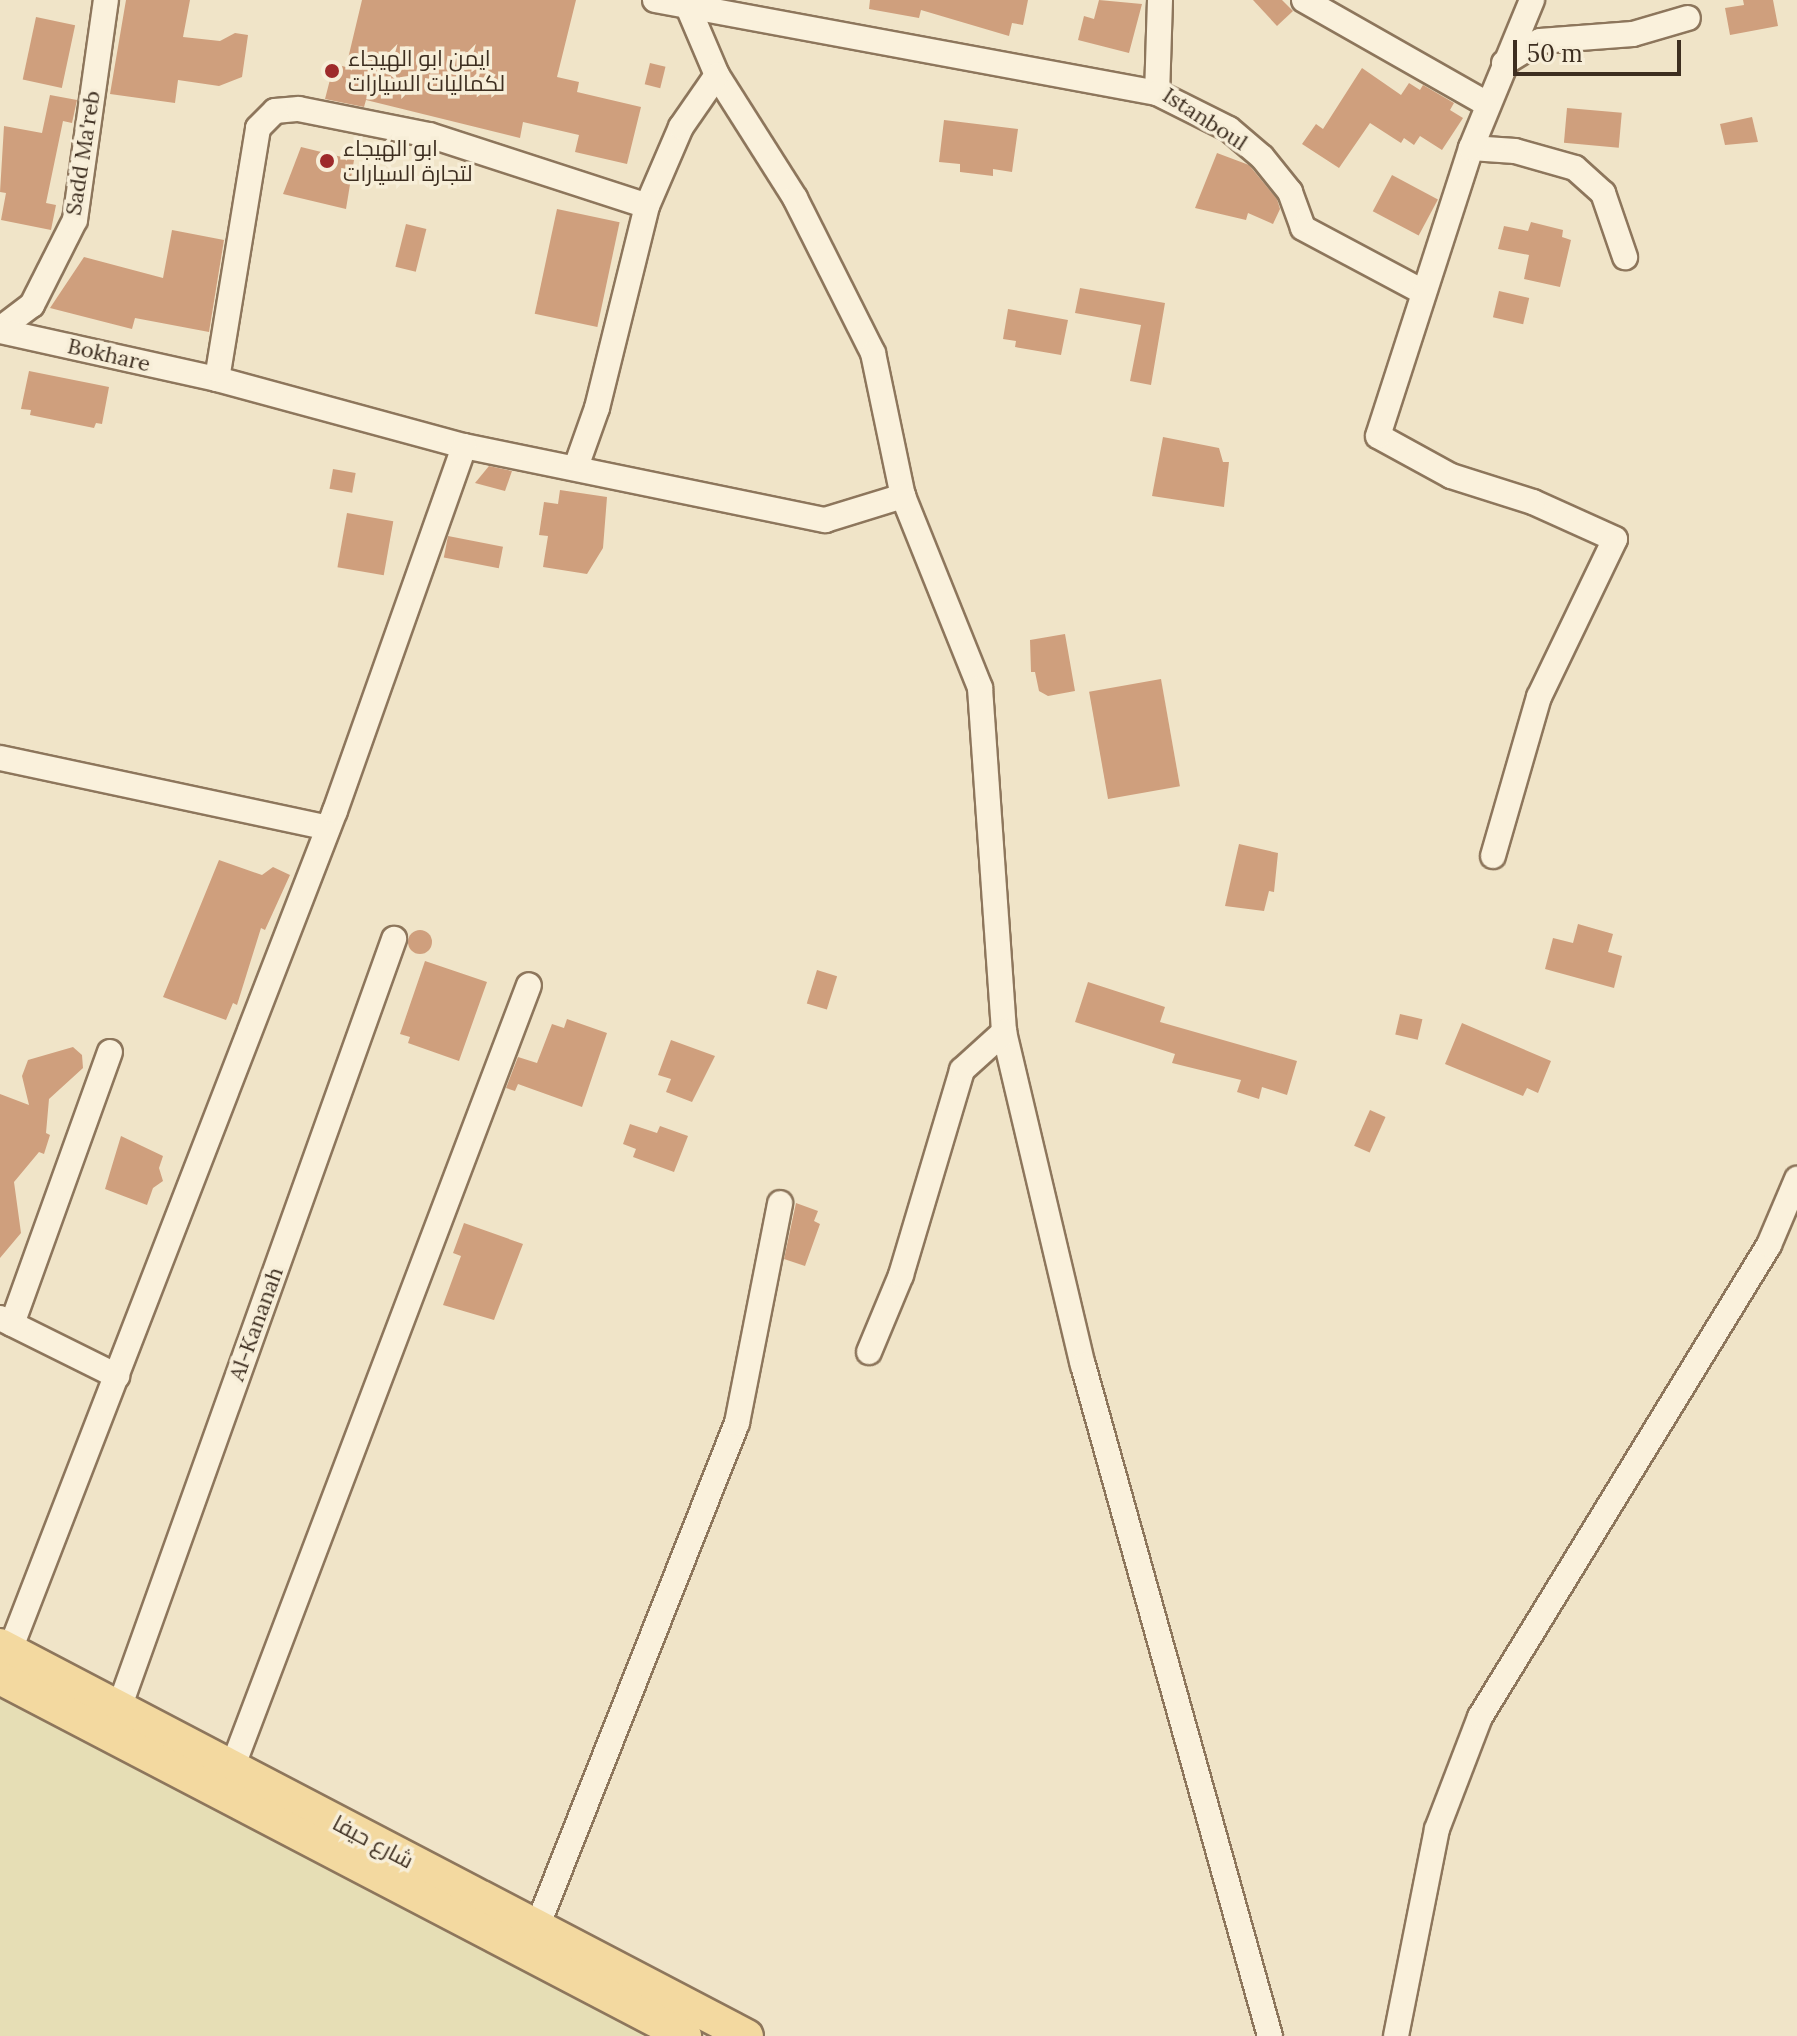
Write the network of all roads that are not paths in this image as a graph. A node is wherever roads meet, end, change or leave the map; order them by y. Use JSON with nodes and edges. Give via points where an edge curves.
{"nodes":[{"id":1,"x":106,"y":0,"type":"edge"},
{"id":2,"x":655,"y":0,"type":"edge"},
{"id":3,"x":1160,"y":0,"type":"edge"},
{"id":4,"x":1304,"y":0,"type":"edge"},
{"id":5,"x":1532,"y":0,"type":"edge"},
{"id":6,"x":689,"y":5,"type":"edge"},
{"id":7,"x":1688,"y":18,"type":"dead end"},
{"id":8,"x":1504,"y":63,"type":"junction"},
{"id":9,"x":717,"y":75,"type":"junction"},
{"id":10,"x":1157,"y":93,"type":"junction"},
{"id":11,"x":1487,"y":104,"type":"junction"},
{"id":12,"x":1471,"y":148,"type":"junction"},
{"id":13,"x":647,"y":206,"type":"junction"},
{"id":14,"x":1625,"y":257,"type":"dead end"},
{"id":15,"x":1423,"y":292,"type":"junction"},
{"id":16,"x":0,"y":330,"type":"edge"},
{"id":17,"x":217,"y":379,"type":"junction"},
{"id":18,"x":464,"y":446,"type":"junction"},
{"id":19,"x":576,"y":467,"type":"junction"},
{"id":20,"x":903,"y":496,"type":"junction"},
{"id":21,"x":0,"y":758,"type":"edge"},
{"id":22,"x":328,"y":828,"type":"junction"},
{"id":23,"x":1493,"y":856,"type":"dead end"},
{"id":24,"x":394,"y":939,"type":"dead end"},
{"id":25,"x":529,"y":985,"type":"dead end"},
{"id":26,"x":1004,"y":1032,"type":"junction"},
{"id":27,"x":110,"y":1052,"type":"dead end"},
{"id":28,"x":1797,"y":1179,"type":"edge"},
{"id":29,"x":780,"y":1203,"type":"dead end"},
{"id":30,"x":6,"y":1321,"type":"edge"},
{"id":31,"x":869,"y":1352,"type":"dead end"},
{"id":32,"x":117,"y":1376,"type":"junction"},
{"id":33,"x":3,"y":1658,"type":"edge"},
{"id":34,"x":119,"y":1708,"type":"junction"},
{"id":35,"x":232,"y":1768,"type":"junction"},
{"id":36,"x":537,"y":1927,"type":"junction"},
{"id":37,"x":685,"y":2036,"type":"edge"},
{"id":38,"x":747,"y":2036,"type":"edge"},
{"id":39,"x":1270,"y":2036,"type":"edge"},
{"id":40,"x":1396,"y":2036,"type":"edge"}],
"edges":[{"from":1,"to":16,"type":"street","name":"Sadd Ma'reb","via":[[75,220],[32,305]]},
{"from":2,"to":6,"type":"street"},
{"from":3,"to":10,"type":"street","name":"Istanboul"},
{"from":4,"to":11,"type":"street"},
{"from":5,"to":8,"type":"street"},
{"from":6,"to":9,"type":"street"},
{"from":6,"to":10,"type":"street"},
{"from":7,"to":8,"type":"street","via":[[1633,34],[1540,41]]},
{"from":8,"to":11,"type":"street"},
{"from":9,"to":13,"type":"street","via":[[681,127]]},
{"from":9,"to":20,"type":"street","via":[[795,198],[873,353]]},
{"from":10,"to":15,"type":"street","name":"Istanboul","via":[[1229,129],[1262,157],[1290,192],[1304,228]]},
{"from":11,"to":12,"type":"street"},
{"from":12,"to":14,"type":"street","via":[[1515,151],[1575,168],[1603,193]]},
{"from":12,"to":15,"type":"street"},
{"from":13,"to":17,"type":"street","via":[[429,135],[299,109],[275,111],[258,128]]},
{"from":13,"to":19,"type":"street","via":[[597,408]]},
{"from":15,"to":23,"type":"street","via":[[1402,374],[1378,436],[1451,476],[1533,502],[1615,539],[1539,697]]},
{"from":16,"to":17,"type":"street","name":"Bokhare"},
{"from":17,"to":18,"type":"street","name":"Bokhare"},
{"from":18,"to":19,"type":"street","name":"Bokhare"},
{"from":18,"to":22,"type":"street"},
{"from":19,"to":20,"type":"street","name":"Bokhare","via":[[825,520]]},
{"from":20,"to":26,"type":"street","via":[[980,688]]},
{"from":21,"to":22,"type":"street"},
{"from":22,"to":32,"type":"street"},
{"from":24,"to":34,"type":"street","name":"Al-Kananah"},
{"from":25,"to":35,"type":"street"},
{"from":26,"to":31,"type":"street","via":[[962,1070],[901,1275]]},
{"from":26,"to":39,"type":"street","via":[[1083,1365]]},
{"from":27,"to":30,"type":"street"},
{"from":28,"to":40,"type":"street","via":[[1769,1245],[1480,1717],[1437,1829]]},
{"from":29,"to":36,"type":"street","via":[[737,1423]]},
{"from":30,"to":32,"type":"street"},
{"from":32,"to":33,"type":"street"},
{"from":33,"to":34,"type":"main road","name":"شارع حيفا"},
{"from":33,"to":37,"type":"main road","name":"شارع حيفا"},
{"from":34,"to":35,"type":"main road","name":"شارع حيفا"},
{"from":35,"to":36,"type":"main road","name":"شارع حيفا"},
{"from":36,"to":38,"type":"main road","name":"شارع حيفا"}]}
